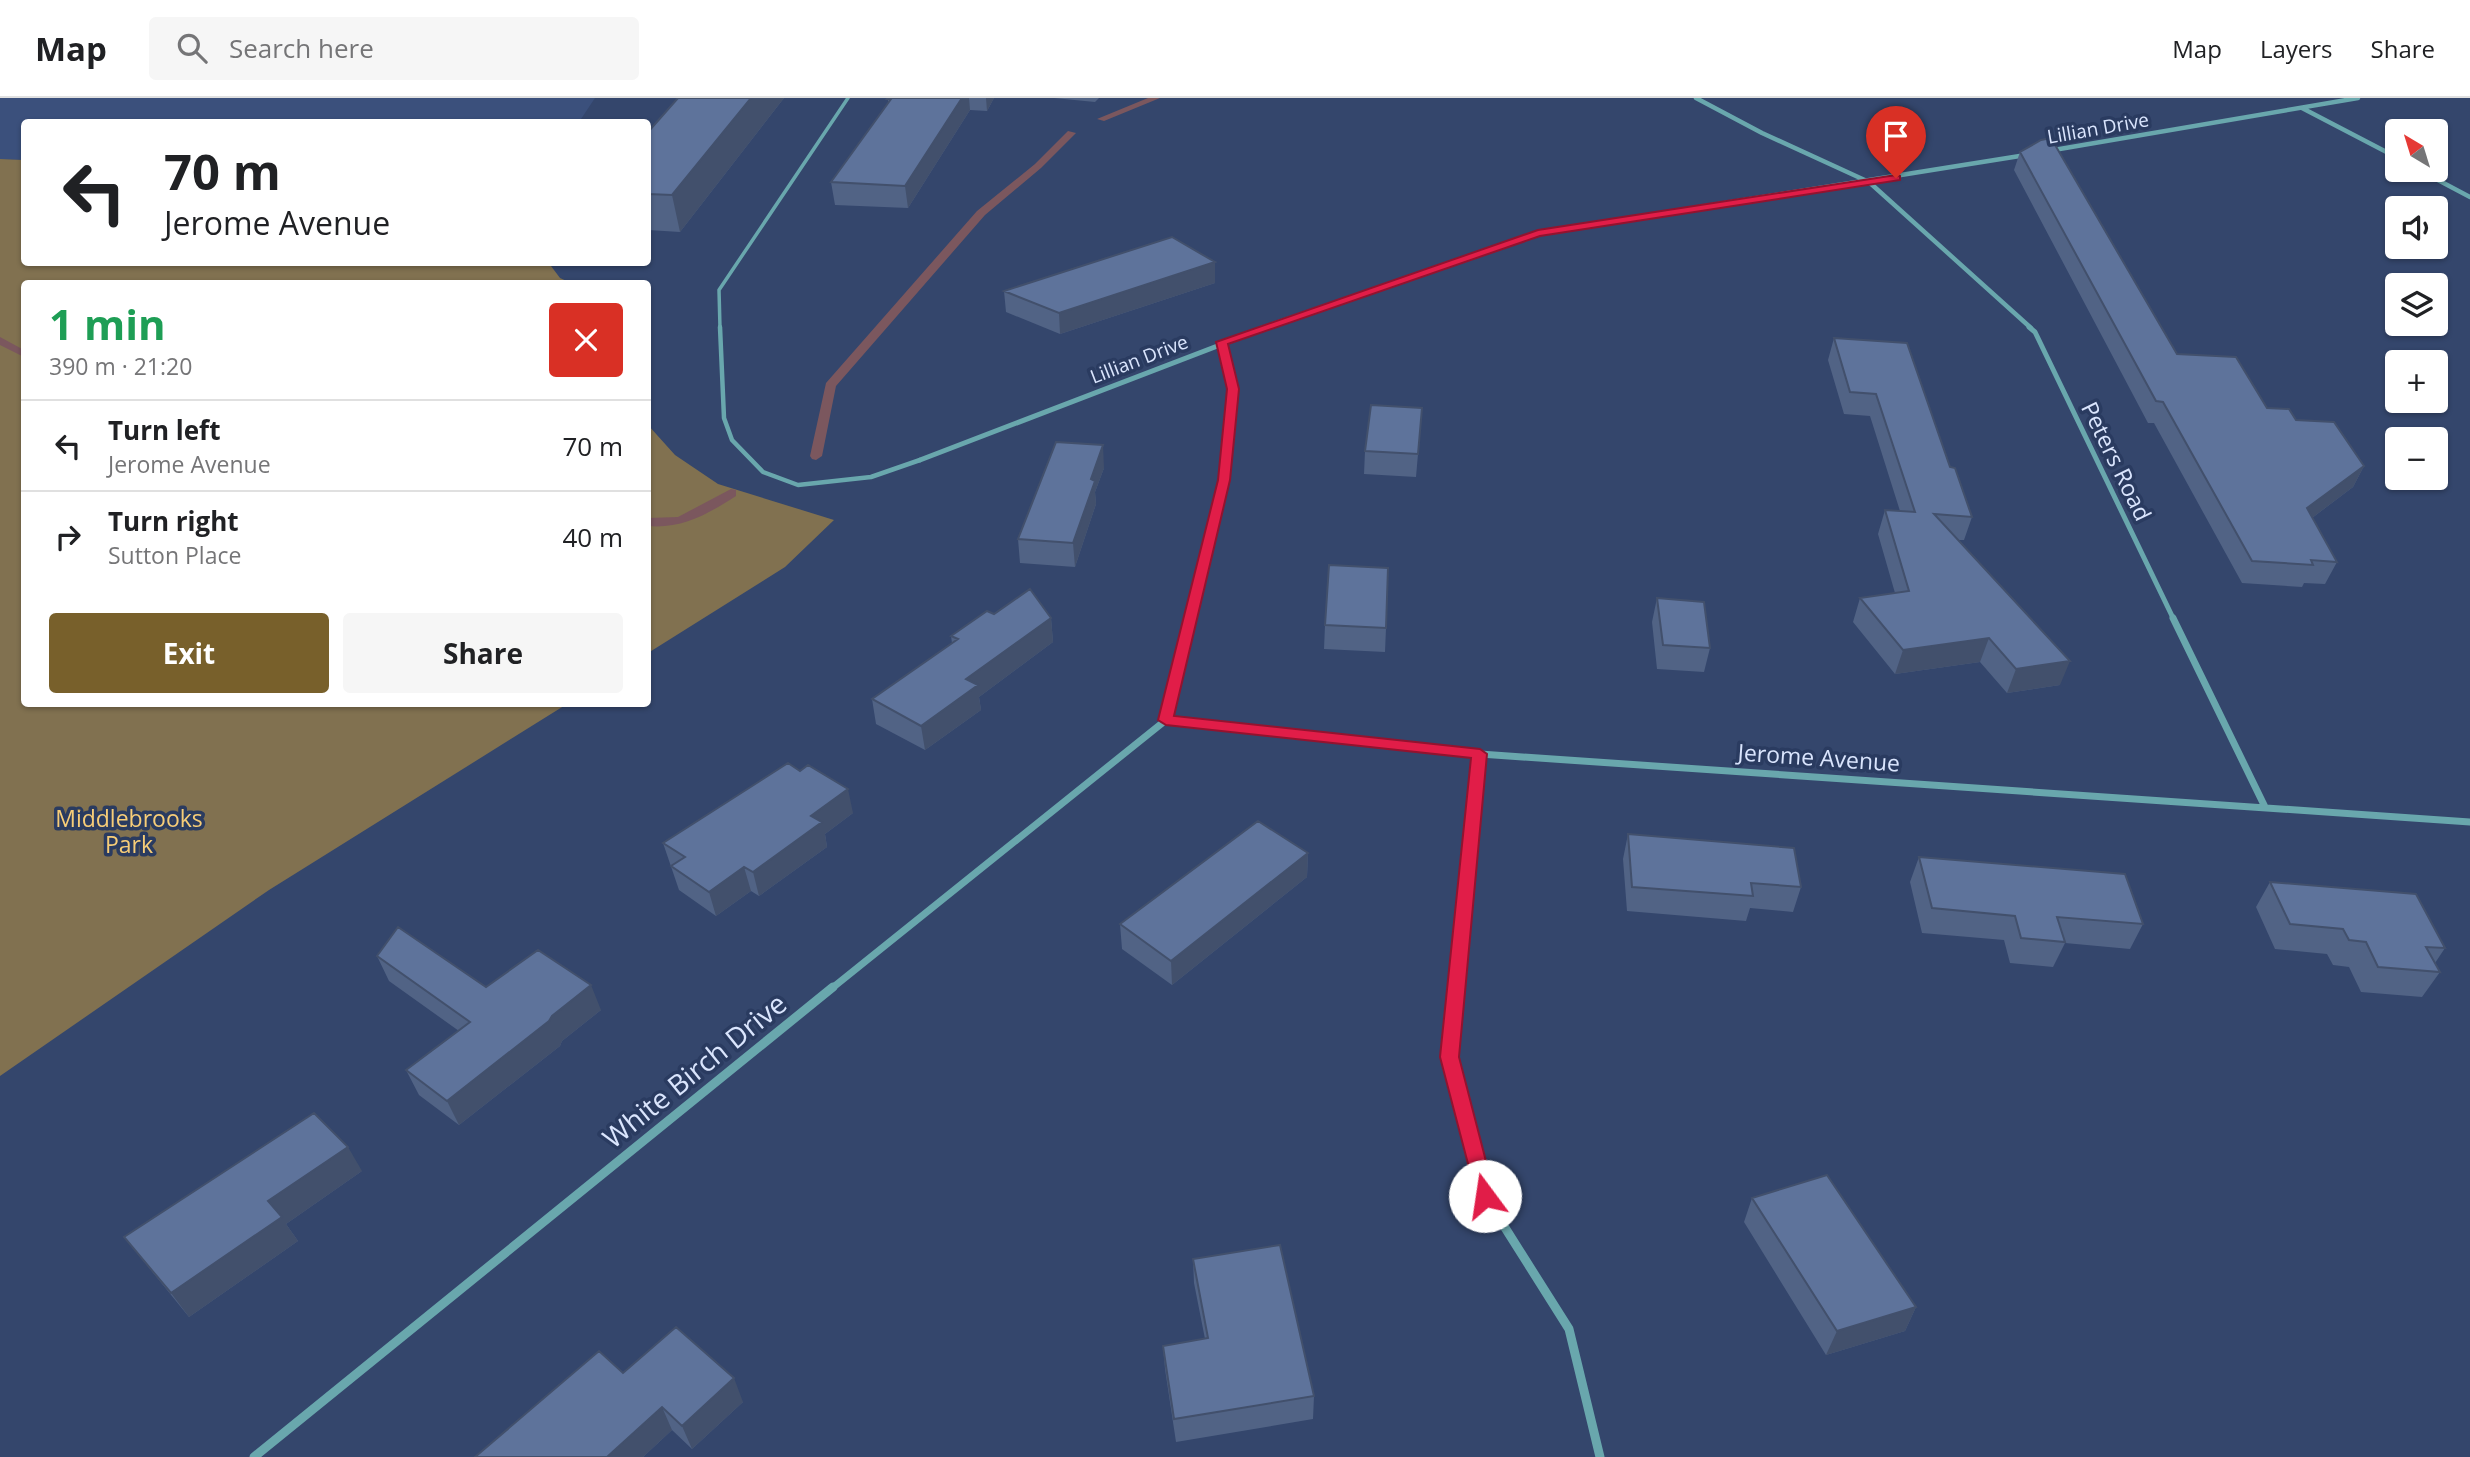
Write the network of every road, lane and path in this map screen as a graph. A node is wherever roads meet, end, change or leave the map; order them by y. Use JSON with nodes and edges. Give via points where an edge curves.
{"nodes":[{"id":1,"x":848,"y":98,"type":"edge"},
{"id":2,"x":1696,"y":98,"type":"edge"},
{"id":3,"x":2358,"y":98,"type":"edge"},
{"id":4,"x":2301,"y":107,"type":"junction"},
{"id":5,"x":2385,"y":151,"type":"edge"},
{"id":6,"x":2045,"y":152,"type":"edge"},
{"id":7,"x":2031,"y":154,"type":"edge"},
{"id":8,"x":1869,"y":182,"type":"junction"},
{"id":9,"x":2442,"y":182,"type":"edge"},
{"id":10,"x":2470,"y":197,"type":"edge"},
{"id":11,"x":1222,"y":342,"type":"junction"},
{"id":12,"x":920,"y":460,"type":"joint"},
{"id":13,"x":1166,"y":720,"type":"junction"},
{"id":14,"x":1480,"y":754,"type":"junction"},
{"id":15,"x":2265,"y":807,"type":"junction"},
{"id":16,"x":2470,"y":822,"type":"edge"},
{"id":17,"x":254,"y":1457,"type":"edge"},
{"id":18,"x":1600,"y":1457,"type":"edge"}],
"edges":[{"from":1,"to":12,"type":"lane","via":[[719,290],[724,418],[732,440],[763,472],[797,485],[871,477]]},
{"from":2,"to":8,"type":"street","name":"Peters Road"},
{"from":3,"to":4,"type":"street","name":"Lillian Drive"},
{"from":4,"to":5,"type":"street"},
{"from":4,"to":6,"type":"street","name":"Lillian Drive"},
{"from":7,"to":8,"type":"street","name":"Lillian Drive"},
{"from":8,"to":11,"type":"street","name":"Lillian Drive","via":[[1538,233]]},
{"from":8,"to":15,"type":"street","name":"Peters Road","via":[[2035,332]]},
{"from":9,"to":10,"type":"street"},
{"from":11,"to":12,"type":"street","name":"Lillian Drive"},
{"from":11,"to":13,"type":"street","via":[[1233,389],[1224,480]]},
{"from":13,"to":14,"type":"street","name":"Jerome Avenue"},
{"from":13,"to":17,"type":"street","name":"White Birch Drive"},
{"from":14,"to":15,"type":"street","name":"Jerome Avenue"},
{"from":14,"to":18,"type":"street","via":[[1450,1057],[1485,1196],[1569,1329]]},
{"from":15,"to":16,"type":"street","name":"Jerome Avenue"}]}
